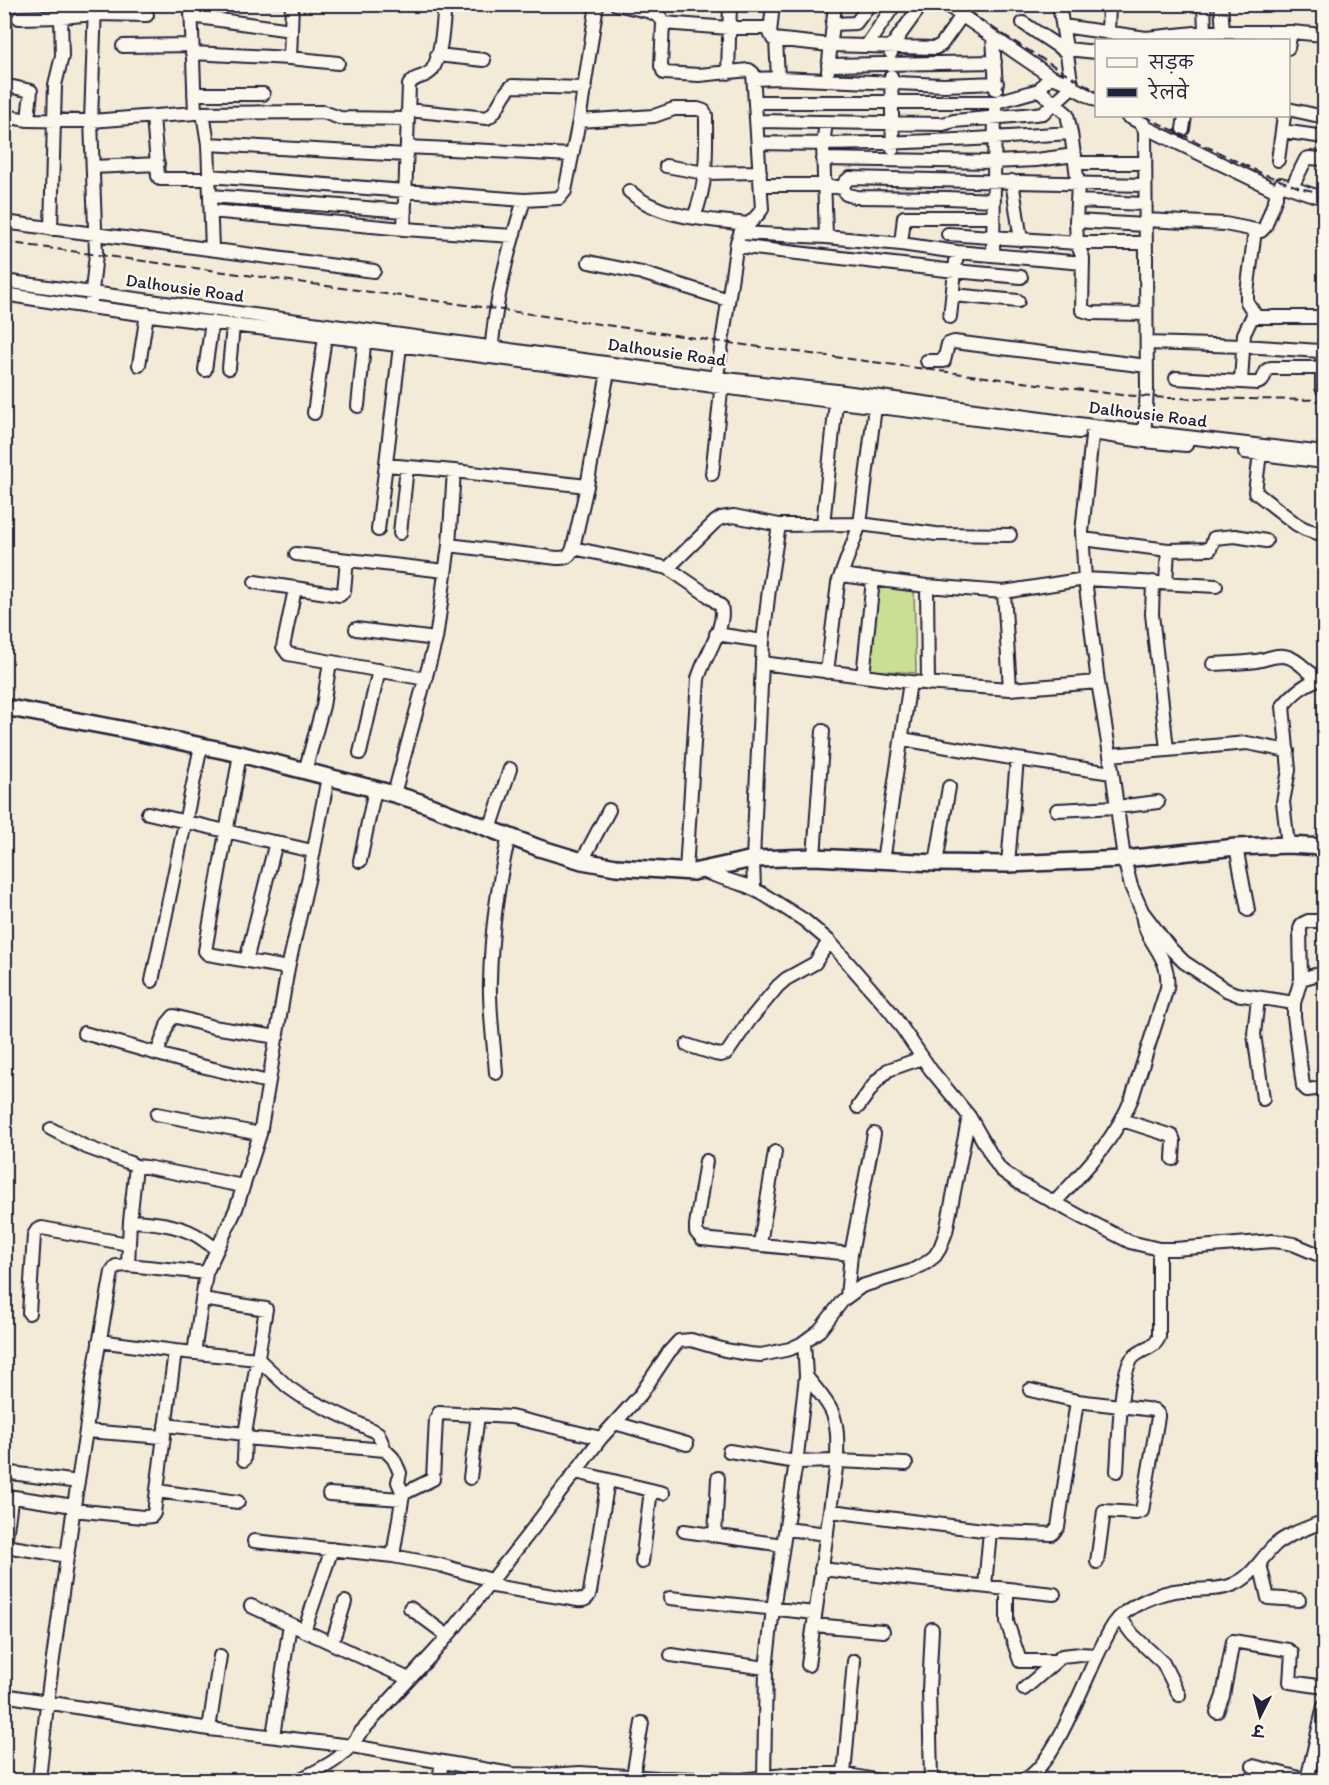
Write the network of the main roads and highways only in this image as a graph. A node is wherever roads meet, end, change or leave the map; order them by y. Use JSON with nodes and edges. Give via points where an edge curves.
{"nodes":[{"id":1,"x":4,"y":707,"type":"edge"},
{"id":2,"x":1324,"y":847,"type":"edge"}],
"edges":[{"from":1,"to":2,"type":"main road","via":[[240,754],[375,789],[420,802],[539,848],[616,867],[686,872],[753,859],[814,857],[1008,864],[1124,860],[1236,847]]}]}
